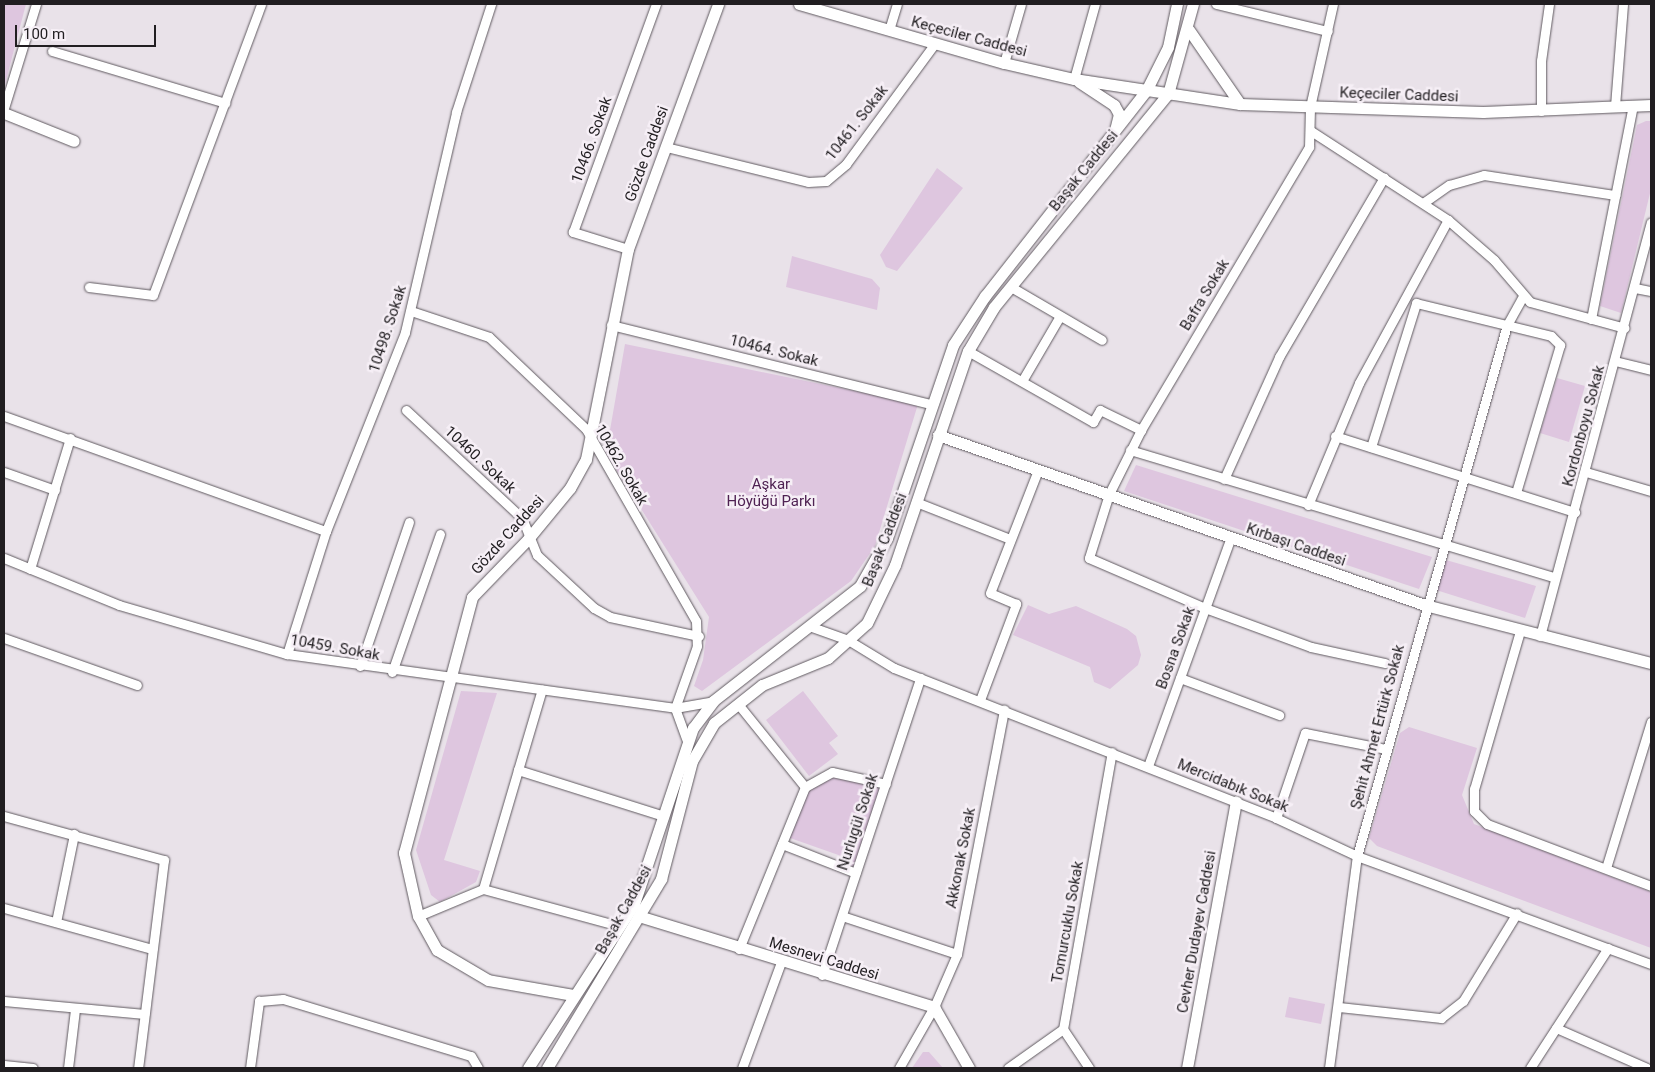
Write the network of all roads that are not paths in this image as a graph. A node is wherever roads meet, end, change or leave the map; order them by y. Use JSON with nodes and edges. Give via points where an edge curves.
{"nodes":[{"id":1,"x":36,"y":4,"type":"edge"},
{"id":2,"x":261,"y":4,"type":"edge"},
{"id":3,"x":491,"y":4,"type":"edge"},
{"id":4,"x":656,"y":4,"type":"edge"},
{"id":5,"x":718,"y":4,"type":"edge"},
{"id":6,"x":799,"y":4,"type":"edge"},
{"id":7,"x":897,"y":4,"type":"edge"},
{"id":8,"x":1021,"y":4,"type":"edge"},
{"id":9,"x":1095,"y":4,"type":"edge"},
{"id":10,"x":1177,"y":4,"type":"edge"},
{"id":11,"x":1193,"y":4,"type":"edge"},
{"id":12,"x":1216,"y":4,"type":"edge"},
{"id":13,"x":1333,"y":4,"type":"edge"},
{"id":14,"x":1549,"y":4,"type":"edge"},
{"id":15,"x":1623,"y":4,"type":"edge"},
{"id":16,"x":889,"y":30,"type":"junction"},
{"id":17,"x":1189,"y":30,"type":"junction"},
{"id":18,"x":1328,"y":31,"type":"junction"},
{"id":19,"x":933,"y":46,"type":"junction"},
{"id":20,"x":52,"y":51,"type":"dead end"},
{"id":21,"x":1004,"y":63,"type":"junction"},
{"id":22,"x":1074,"y":79,"type":"junction"},
{"id":23,"x":1146,"y":90,"type":"junction"},
{"id":24,"x":1168,"y":94,"type":"junction"},
{"id":25,"x":225,"y":103,"type":"junction"},
{"id":26,"x":1240,"y":104,"type":"junction"},
{"id":27,"x":1633,"y":105,"type":"junction"},
{"id":28,"x":1651,"y":105,"type":"edge"},
{"id":29,"x":1615,"y":106,"type":"junction"},
{"id":30,"x":1310,"y":107,"type":"junction"},
{"id":31,"x":4,"y":108,"type":"edge"},
{"id":32,"x":1541,"y":111,"type":"junction"},
{"id":33,"x":4,"y":113,"type":"edge"},
{"id":34,"x":1311,"y":131,"type":"junction"},
{"id":35,"x":1115,"y":135,"type":"junction"},
{"id":36,"x":74,"y":141,"type":"dead end"},
{"id":37,"x":666,"y":147,"type":"junction"},
{"id":38,"x":1384,"y":177,"type":"junction"},
{"id":39,"x":1615,"y":195,"type":"junction"},
{"id":40,"x":1423,"y":203,"type":"junction"},
{"id":41,"x":1448,"y":220,"type":"junction"},
{"id":42,"x":1651,"y":224,"type":"edge"},
{"id":43,"x":628,"y":249,"type":"junction"},
{"id":44,"x":89,"y":287,"type":"dead end"},
{"id":45,"x":1011,"y":287,"type":"junction"},
{"id":46,"x":1635,"y":288,"type":"junction"},
{"id":47,"x":1651,"y":291,"type":"edge"},
{"id":48,"x":1523,"y":296,"type":"junction"},
{"id":49,"x":1405,"y":297,"type":"junction"},
{"id":50,"x":1416,"y":303,"type":"junction"},
{"id":51,"x":411,"y":311,"type":"junction"},
{"id":52,"x":1060,"y":316,"type":"junction"},
{"id":53,"x":1591,"y":319,"type":"junction"},
{"id":54,"x":611,"y":325,"type":"junction"},
{"id":55,"x":1507,"y":325,"type":"junction"},
{"id":56,"x":1625,"y":328,"type":"junction"},
{"id":57,"x":1102,"y":340,"type":"dead end"},
{"id":58,"x":968,"y":351,"type":"junction"},
{"id":59,"x":1615,"y":361,"type":"junction"},
{"id":60,"x":1651,"y":370,"type":"edge"},
{"id":61,"x":1022,"y":381,"type":"junction"},
{"id":62,"x":930,"y":404,"type":"junction"},
{"id":63,"x":406,"y":410,"type":"dead end"},
{"id":64,"x":4,"y":416,"type":"edge"},
{"id":65,"x":1140,"y":430,"type":"junction"},
{"id":66,"x":938,"y":435,"type":"junction"},
{"id":67,"x":1335,"y":436,"type":"junction"},
{"id":68,"x":70,"y":438,"type":"junction"},
{"id":69,"x":592,"y":440,"type":"junction"},
{"id":70,"x":1371,"y":447,"type":"junction"},
{"id":71,"x":1130,"y":450,"type":"junction"},
{"id":72,"x":1038,"y":470,"type":"junction"},
{"id":73,"x":4,"y":472,"type":"edge"},
{"id":74,"x":1586,"y":472,"type":"junction"},
{"id":75,"x":1465,"y":477,"type":"junction"},
{"id":76,"x":1224,"y":479,"type":"junction"},
{"id":77,"x":55,"y":490,"type":"junction"},
{"id":78,"x":1651,"y":491,"type":"edge"},
{"id":79,"x":1110,"y":494,"type":"junction"},
{"id":80,"x":1516,"y":494,"type":"junction"},
{"id":81,"x":916,"y":502,"type":"junction"},
{"id":82,"x":1308,"y":505,"type":"junction"},
{"id":83,"x":1575,"y":512,"type":"junction"},
{"id":84,"x":410,"y":522,"type":"dead end"},
{"id":85,"x":326,"y":531,"type":"junction"},
{"id":86,"x":440,"y":534,"type":"dead end"},
{"id":87,"x":528,"y":539,"type":"junction"},
{"id":88,"x":1010,"y":539,"type":"junction"},
{"id":89,"x":1230,"y":539,"type":"junction"},
{"id":90,"x":1443,"y":544,"type":"junction"},
{"id":91,"x":4,"y":558,"type":"edge"},
{"id":92,"x":30,"y":569,"type":"junction"},
{"id":93,"x":1554,"y":577,"type":"junction"},
{"id":94,"x":1425,"y":605,"type":"junction"},
{"id":95,"x":1205,"y":608,"type":"junction"},
{"id":96,"x":809,"y":626,"type":"junction"},
{"id":97,"x":1520,"y":630,"type":"junction"},
{"id":98,"x":698,"y":636,"type":"junction"},
{"id":99,"x":1540,"y":636,"type":"junction"},
{"id":100,"x":4,"y":638,"type":"edge"},
{"id":101,"x":848,"y":640,"type":"junction"},
{"id":102,"x":287,"y":654,"type":"junction"},
{"id":103,"x":1385,"y":663,"type":"dead end"},
{"id":104,"x":1651,"y":663,"type":"edge"},
{"id":105,"x":360,"y":666,"type":"junction"},
{"id":106,"x":392,"y":672,"type":"junction"},
{"id":107,"x":448,"y":678,"type":"junction"},
{"id":108,"x":920,"y":678,"type":"junction"},
{"id":109,"x":1180,"y":678,"type":"junction"},
{"id":110,"x":137,"y":684,"type":"dead end"},
{"id":111,"x":542,"y":689,"type":"junction"},
{"id":112,"x":980,"y":700,"type":"junction"},
{"id":113,"x":713,"y":701,"type":"junction"},
{"id":114,"x":738,"y":704,"type":"junction"},
{"id":115,"x":675,"y":708,"type":"junction"},
{"id":116,"x":1004,"y":709,"type":"junction"},
{"id":117,"x":1279,"y":715,"type":"dead end"},
{"id":118,"x":1651,"y":722,"type":"edge"},
{"id":119,"x":686,"y":739,"type":"junction"},
{"id":120,"x":1386,"y":749,"type":"junction"},
{"id":121,"x":1112,"y":752,"type":"junction"},
{"id":122,"x":1148,"y":766,"type":"junction"},
{"id":123,"x":518,"y":770,"type":"junction"},
{"id":124,"x":886,"y":784,"type":"junction"},
{"id":125,"x":805,"y":787,"type":"junction"},
{"id":126,"x":1236,"y":801,"type":"junction"},
{"id":127,"x":4,"y":816,"type":"edge"},
{"id":128,"x":664,"y":816,"type":"junction"},
{"id":129,"x":1276,"y":818,"type":"junction"},
{"id":130,"x":74,"y":834,"type":"junction"},
{"id":131,"x":782,"y":844,"type":"junction"},
{"id":132,"x":1357,"y":856,"type":"junction"},
{"id":133,"x":1606,"y":868,"type":"junction"},
{"id":134,"x":856,"y":873,"type":"junction"},
{"id":135,"x":1651,"y":886,"type":"edge"},
{"id":136,"x":483,"y":889,"type":"junction"},
{"id":137,"x":4,"y":908,"type":"edge"},
{"id":138,"x":1517,"y":913,"type":"junction"},
{"id":139,"x":418,"y":916,"type":"junction"},
{"id":140,"x":639,"y":916,"type":"junction"},
{"id":141,"x":842,"y":916,"type":"junction"},
{"id":142,"x":56,"y":922,"type":"junction"},
{"id":143,"x":619,"y":926,"type":"junction"},
{"id":144,"x":739,"y":948,"type":"junction"},
{"id":145,"x":1608,"y":948,"type":"junction"},
{"id":146,"x":152,"y":949,"type":"junction"},
{"id":147,"x":957,"y":954,"type":"junction"},
{"id":148,"x":781,"y":962,"type":"junction"},
{"id":149,"x":1651,"y":964,"type":"edge"},
{"id":150,"x":822,"y":975,"type":"junction"},
{"id":151,"x":573,"y":995,"type":"junction"},
{"id":152,"x":4,"y":1001,"type":"edge"},
{"id":153,"x":934,"y":1007,"type":"junction"},
{"id":154,"x":1339,"y":1007,"type":"junction"},
{"id":155,"x":75,"y":1009,"type":"junction"},
{"id":156,"x":144,"y":1014,"type":"junction"},
{"id":157,"x":1556,"y":1028,"type":"junction"},
{"id":158,"x":1063,"y":1029,"type":"junction"},
{"id":159,"x":4,"y":1065,"type":"edge"},
{"id":160,"x":18,"y":1067,"type":"edge"},
{"id":161,"x":33,"y":1068,"type":"edge"},
{"id":162,"x":68,"y":1068,"type":"edge"},
{"id":163,"x":138,"y":1068,"type":"edge"},
{"id":164,"x":250,"y":1068,"type":"edge"},
{"id":165,"x":478,"y":1068,"type":"edge"},
{"id":166,"x":528,"y":1068,"type":"edge"},
{"id":167,"x":547,"y":1068,"type":"edge"},
{"id":168,"x":742,"y":1068,"type":"edge"},
{"id":169,"x":898,"y":1068,"type":"edge"},
{"id":170,"x":969,"y":1068,"type":"edge"},
{"id":171,"x":1008,"y":1068,"type":"edge"},
{"id":172,"x":1089,"y":1068,"type":"edge"},
{"id":173,"x":1187,"y":1068,"type":"edge"},
{"id":174,"x":1329,"y":1068,"type":"edge"},
{"id":175,"x":1530,"y":1068,"type":"edge"},
{"id":176,"x":1647,"y":1068,"type":"edge"}],
"edges":[{"from":1,"to":31,"type":"street"},
{"from":2,"to":25,"type":"street"},
{"from":3,"to":51,"type":"street","name":"10498. Sokak","via":[[451,130]]},
{"from":4,"to":43,"type":"street","name":"10466. Sokak","via":[[573,232]]},
{"from":5,"to":37,"type":"street","name":"Gözde Caddesi"},
{"from":6,"to":16,"type":"street","name":"Keçeciler Caddesi"},
{"from":7,"to":16,"type":"street"},
{"from":8,"to":21,"type":"street"},
{"from":9,"to":22,"type":"street"},
{"from":10,"to":23,"type":"street","name":"Başak Caddesi","via":[[1168,47]]},
{"from":11,"to":17,"type":"street","name":"Başak Caddesi"},
{"from":12,"to":18,"type":"street"},
{"from":13,"to":18,"type":"street","name":"Bafra Sokak"},
{"from":14,"to":32,"type":"street","via":[[1541,61]]},
{"from":15,"to":29,"type":"street"},
{"from":16,"to":19,"type":"street","name":"Keçeciler Caddesi"},
{"from":17,"to":24,"type":"street","name":"Başak Caddesi"},
{"from":17,"to":26,"type":"street"},
{"from":18,"to":30,"type":"street","name":"Bafra Sokak"},
{"from":19,"to":21,"type":"street","name":"Keçeciler Caddesi"},
{"from":19,"to":37,"type":"street","name":"10461. Sokak","via":[[846,164],[826,181],[808,182]]},
{"from":20,"to":25,"type":"street"},
{"from":21,"to":22,"type":"street","name":"Keçeciler Caddesi"},
{"from":22,"to":23,"type":"street","name":"Keçeciler Caddesi"},
{"from":22,"to":35,"type":"street","via":[[1114,105],[1119,114]]},
{"from":23,"to":24,"type":"street","name":"Keçeciler Caddesi"},
{"from":23,"to":35,"type":"street","name":"Başak Caddesi"},
{"from":24,"to":26,"type":"street","name":"Keçeciler Caddesi"},
{"from":24,"to":45,"type":"street","name":"Başak Caddesi"},
{"from":25,"to":44,"type":"street","via":[[153,295]]},
{"from":26,"to":30,"type":"street","name":"Keçeciler Caddesi"},
{"from":27,"to":28,"type":"street","name":"Keçeciler Caddesi"},
{"from":27,"to":29,"type":"street","name":"Keçeciler Caddesi"},
{"from":27,"to":39,"type":"street"},
{"from":29,"to":32,"type":"street","name":"Keçeciler Caddesi"},
{"from":30,"to":32,"type":"street","name":"Keçeciler Caddesi"},
{"from":30,"to":34,"type":"street","name":"Bafra Sokak"},
{"from":33,"to":36,"type":"street"},
{"from":34,"to":38,"type":"street"},
{"from":34,"to":65,"type":"street","name":"Bafra Sokak","via":[[1308,147]]},
{"from":35,"to":62,"type":"street","name":"Başak Caddesi","via":[[985,296],[953,345]]},
{"from":37,"to":43,"type":"street","name":"Gözde Caddesi"},
{"from":38,"to":40,"type":"street"},
{"from":38,"to":76,"type":"street","via":[[1279,357]]},
{"from":39,"to":40,"type":"street","via":[[1484,175],[1448,185]]},
{"from":39,"to":53,"type":"street"},
{"from":40,"to":41,"type":"street"},
{"from":41,"to":48,"type":"street","via":[[1494,260]]},
{"from":41,"to":49,"type":"street"},
{"from":42,"to":46,"type":"street","name":"Kordonboyu Sokak"},
{"from":43,"to":54,"type":"street","name":"Gözde Caddesi"},
{"from":45,"to":52,"type":"street"},
{"from":45,"to":58,"type":"street","name":"Başak Caddesi"},
{"from":46,"to":47,"type":"street"},
{"from":46,"to":56,"type":"street","name":"Kordonboyu Sokak"},
{"from":48,"to":53,"type":"street","via":[[1530,302]]},
{"from":48,"to":55,"type":"street","name":"Şehit Ahmet Ertürk Sokak"},
{"from":49,"to":50,"type":"street"},
{"from":49,"to":67,"type":"street"},
{"from":50,"to":55,"type":"street"},
{"from":50,"to":70,"type":"street"},
{"from":51,"to":69,"type":"street","name":"10462. Sokak","via":[[489,337],[579,420]]},
{"from":51,"to":85,"type":"street","name":"10498. Sokak"},
{"from":52,"to":57,"type":"street"},
{"from":52,"to":61,"type":"street"},
{"from":53,"to":56,"type":"street"},
{"from":54,"to":62,"type":"street","name":"10464. Sokak"},
{"from":54,"to":69,"type":"street","name":"Gözde Caddesi"},
{"from":55,"to":75,"type":"street","name":"Şehit Ahmet Ertürk Sokak"},
{"from":55,"to":80,"type":"street","via":[[1551,336],[1560,345]]},
{"from":56,"to":59,"type":"street","name":"Kordonboyu Sokak"},
{"from":58,"to":61,"type":"street"},
{"from":58,"to":66,"type":"street","name":"Başak Caddesi"},
{"from":59,"to":60,"type":"street"},
{"from":59,"to":74,"type":"street","name":"Kordonboyu Sokak"},
{"from":61,"to":65,"type":"street","via":[[1093,422],[1100,410]]},
{"from":62,"to":96,"type":"street","name":"Başak Caddesi","via":[[888,538],[860,586]]},
{"from":63,"to":87,"type":"street","name":"10460. Sokak","via":[[522,518]]},
{"from":64,"to":68,"type":"street"},
{"from":65,"to":71,"type":"street","name":"Bafra Sokak"},
{"from":66,"to":72,"type":"street","name":"Kırbaşı Caddesi"},
{"from":66,"to":81,"type":"street","name":"Başak Caddesi"},
{"from":67,"to":70,"type":"street"},
{"from":67,"to":82,"type":"street"},
{"from":68,"to":77,"type":"street"},
{"from":68,"to":85,"type":"street"},
{"from":69,"to":87,"type":"street","name":"Gözde Caddesi","via":[[579,475]]},
{"from":69,"to":98,"type":"street","name":"10462. Sokak","via":[[604,468],[688,602]]},
{"from":70,"to":75,"type":"street"},
{"from":71,"to":76,"type":"street"},
{"from":71,"to":79,"type":"street","name":"Bafra Sokak"},
{"from":72,"to":79,"type":"street","name":"Kırbaşı Caddesi"},
{"from":72,"to":88,"type":"street"},
{"from":73,"to":77,"type":"street"},
{"from":74,"to":78,"type":"street"},
{"from":74,"to":83,"type":"street","name":"Kordonboyu Sokak"},
{"from":75,"to":80,"type":"street"},
{"from":75,"to":90,"type":"street","name":"Şehit Ahmet Ertürk Sokak"},
{"from":76,"to":82,"type":"street"},
{"from":77,"to":92,"type":"street"},
{"from":79,"to":89,"type":"street","name":"Kırbaşı Caddesi"},
{"from":79,"to":95,"type":"street","name":"Bafra Sokak","via":[[1089,558]]},
{"from":80,"to":83,"type":"street"},
{"from":81,"to":88,"type":"street"},
{"from":81,"to":101,"type":"street","name":"Başak Caddesi","via":[[895,565],[867,623]]},
{"from":82,"to":90,"type":"street"},
{"from":83,"to":93,"type":"street","name":"Kordonboyu Sokak"},
{"from":84,"to":105,"type":"street"},
{"from":85,"to":102,"type":"street","name":"10498. Sokak"},
{"from":86,"to":106,"type":"street"},
{"from":87,"to":98,"type":"street","name":"10460. Sokak","via":[[537,555],[602,614]]},
{"from":87,"to":107,"type":"street","name":"Gözde Caddesi","via":[[472,597]]},
{"from":88,"to":112,"type":"street","via":[[990,593],[1016,604]]},
{"from":89,"to":94,"type":"street","name":"Kırbaşı Caddesi"},
{"from":89,"to":95,"type":"street","name":"Bosna Sokak"},
{"from":90,"to":93,"type":"street"},
{"from":90,"to":94,"type":"street","name":"Şehit Ahmet Ertürk Sokak"},
{"from":91,"to":92,"type":"street","name":"10459. Sokak"},
{"from":92,"to":102,"type":"street","name":"10459. Sokak","via":[[120,605]]},
{"from":93,"to":99,"type":"street","name":"Kordonboyu Sokak"},
{"from":94,"to":97,"type":"street","name":"Kırbaşı Caddesi"},
{"from":94,"to":120,"type":"street","name":"Şehit Ahmet Ertürk Sokak"},
{"from":95,"to":103,"type":"street","via":[[1311,647]]},
{"from":95,"to":109,"type":"street","name":"Bosna Sokak"},
{"from":96,"to":101,"type":"street","name":"Mercidabık Sokak"},
{"from":96,"to":113,"type":"street","name":"Başak Caddesi"},
{"from":97,"to":99,"type":"street","name":"Kırbaşı Caddesi"},
{"from":97,"to":133,"type":"street","via":[[1474,789],[1474,811],[1487,824]]},
{"from":98,"to":115,"type":"street"},
{"from":99,"to":104,"type":"street","name":"Kırbaşı Caddesi"},
{"from":100,"to":110,"type":"street"},
{"from":101,"to":108,"type":"street","name":"Mercidabık Sokak"},
{"from":101,"to":114,"type":"street","name":"Başak Caddesi","via":[[828,658],[762,685]]},
{"from":102,"to":105,"type":"street","name":"10459. Sokak"},
{"from":105,"to":106,"type":"street","name":"10459. Sokak"},
{"from":106,"to":107,"type":"street","name":"10459. Sokak"},
{"from":107,"to":111,"type":"street","name":"10459. Sokak"},
{"from":107,"to":139,"type":"street","name":"Gözde Caddesi","via":[[404,854]]},
{"from":108,"to":112,"type":"street","name":"Mercidabık Sokak"},
{"from":108,"to":124,"type":"street","name":"Nurlugül Sokak"},
{"from":109,"to":117,"type":"street"},
{"from":109,"to":122,"type":"street","name":"Bosna Sokak"},
{"from":111,"to":115,"type":"street","name":"10459. Sokak"},
{"from":111,"to":123,"type":"street"},
{"from":112,"to":116,"type":"street","name":"Mercidabık Sokak"},
{"from":113,"to":115,"type":"street","name":"10459. Sokak"},
{"from":113,"to":119,"type":"street","name":"Başak Caddesi"},
{"from":114,"to":125,"type":"street"},
{"from":114,"to":140,"type":"street","name":"Başak Caddesi","via":[[714,723],[692,761],[661,879]]},
{"from":115,"to":119,"type":"street"},
{"from":116,"to":121,"type":"street","name":"Mercidabık Sokak"},
{"from":116,"to":147,"type":"street","name":"Akkonak Sokak"},
{"from":118,"to":133,"type":"street"},
{"from":119,"to":128,"type":"street","name":"Başak Caddesi"},
{"from":120,"to":129,"type":"street","via":[[1305,733]]},
{"from":120,"to":132,"type":"street","name":"Şehit Ahmet Ertürk Sokak"},
{"from":121,"to":122,"type":"street","name":"Mercidabık Sokak"},
{"from":121,"to":158,"type":"street","name":"Tomurcuklu Sokak"},
{"from":122,"to":126,"type":"street","name":"Mercidabık Sokak"},
{"from":123,"to":128,"type":"street"},
{"from":123,"to":136,"type":"street"},
{"from":124,"to":125,"type":"street","via":[[832,772]]},
{"from":124,"to":134,"type":"street","name":"Nurlugül Sokak"},
{"from":125,"to":131,"type":"street"},
{"from":126,"to":129,"type":"street","name":"Mercidabık Sokak"},
{"from":126,"to":173,"type":"street","name":"Cevher Dudayev Caddesi"},
{"from":127,"to":130,"type":"street"},
{"from":128,"to":143,"type":"street","name":"Başak Caddesi","via":[[634,904]]},
{"from":129,"to":132,"type":"street","name":"Mercidabık Sokak"},
{"from":130,"to":142,"type":"street"},
{"from":130,"to":146,"type":"street","via":[[164,860]]},
{"from":131,"to":134,"type":"street"},
{"from":131,"to":144,"type":"street"},
{"from":132,"to":138,"type":"street","name":"Mercidabık Sokak"},
{"from":132,"to":154,"type":"street","name":"Şehit Ahmet Ertürk Sokak"},
{"from":133,"to":135,"type":"street"},
{"from":134,"to":141,"type":"street","name":"Nurlugül Sokak"},
{"from":136,"to":139,"type":"street"},
{"from":136,"to":143,"type":"street"},
{"from":137,"to":142,"type":"street"},
{"from":138,"to":145,"type":"street","name":"Mercidabık Sokak"},
{"from":138,"to":154,"type":"street","via":[[1463,1002],[1441,1018]]},
{"from":139,"to":151,"type":"street","name":"Gözde Caddesi","via":[[437,950],[488,980]]},
{"from":140,"to":144,"type":"street","name":"Mesnevi Caddesi"},
{"from":140,"to":167,"type":"street","name":"Başak Caddesi"},
{"from":141,"to":147,"type":"street"},
{"from":141,"to":150,"type":"street","name":"Nurlugül Sokak"},
{"from":142,"to":146,"type":"street"},
{"from":143,"to":151,"type":"street","name":"Başak Caddesi"},
{"from":144,"to":148,"type":"street","name":"Mesnevi Caddesi"},
{"from":145,"to":149,"type":"street","name":"Mercidabık Sokak"},
{"from":145,"to":157,"type":"street"},
{"from":146,"to":156,"type":"street"},
{"from":147,"to":153,"type":"street","name":"Akkonak Sokak"},
{"from":148,"to":150,"type":"street","name":"Mesnevi Caddesi"},
{"from":148,"to":168,"type":"street"},
{"from":150,"to":153,"type":"street","name":"Mesnevi Caddesi"},
{"from":151,"to":166,"type":"street","name":"Başak Caddesi"},
{"from":152,"to":155,"type":"street"},
{"from":153,"to":169,"type":"street","name":"Akkonak Sokak"},
{"from":153,"to":170,"type":"street"},
{"from":154,"to":174,"type":"street","name":"Şehit Ahmet Ertürk Sokak"},
{"from":155,"to":156,"type":"street"},
{"from":155,"to":162,"type":"street"},
{"from":156,"to":163,"type":"street"},
{"from":157,"to":175,"type":"street"},
{"from":157,"to":176,"type":"street"},
{"from":158,"to":171,"type":"street"},
{"from":158,"to":172,"type":"street"},
{"from":159,"to":160,"type":"street"},
{"from":160,"to":161,"type":"street"},
{"from":164,"to":165,"type":"street","via":[[259,1001],[283,999],[471,1056]]}]}
